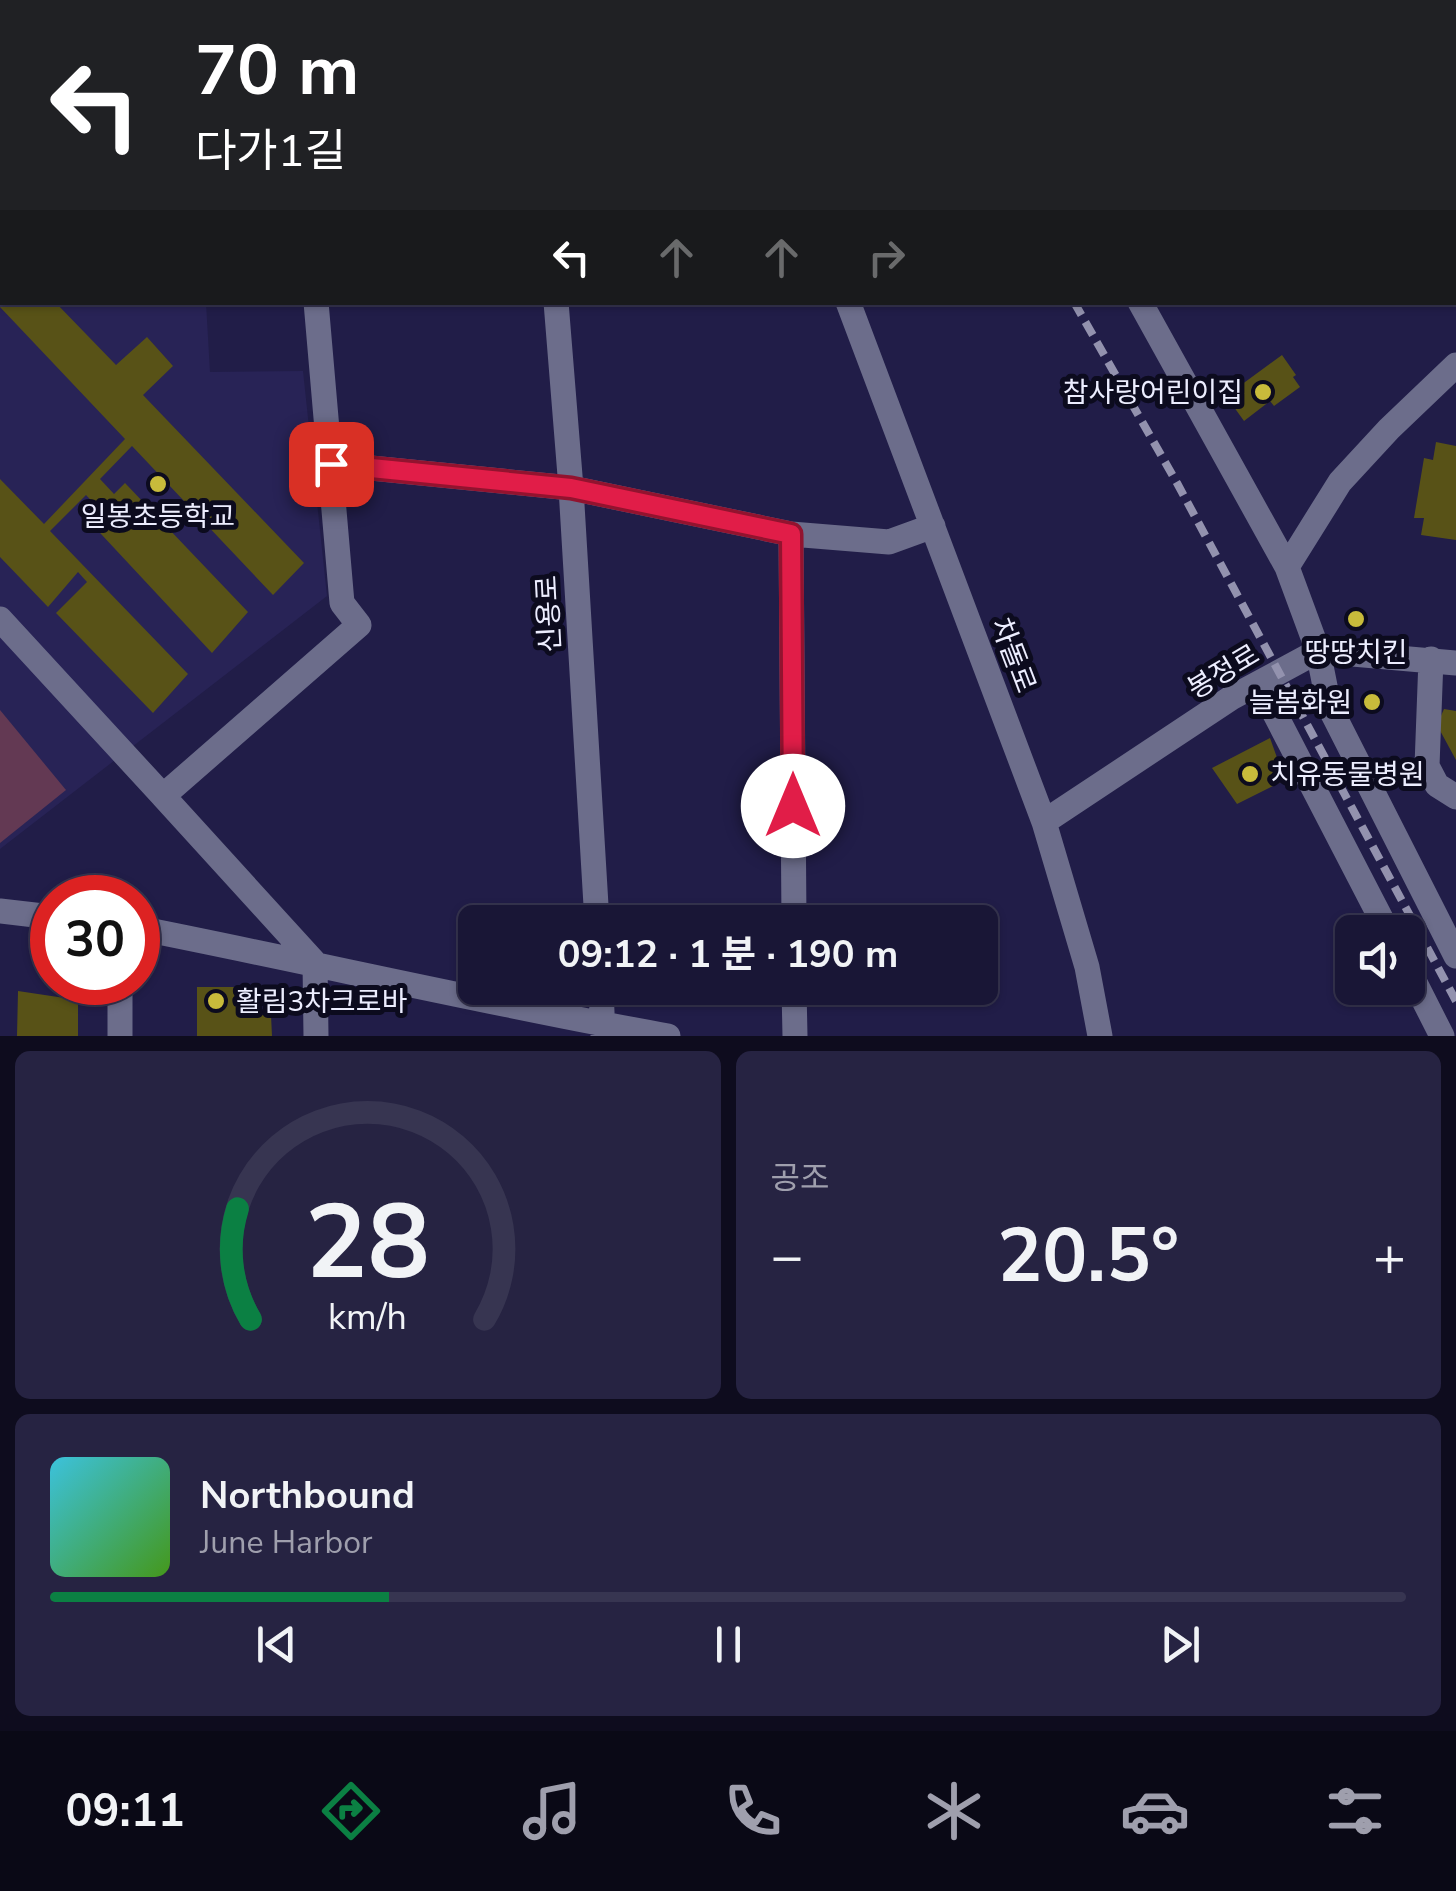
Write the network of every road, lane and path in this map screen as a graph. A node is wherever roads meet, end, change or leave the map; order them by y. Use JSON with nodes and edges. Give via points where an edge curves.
{"nodes":[{"id":1,"x":316,"y":305,"type":"edge"},
{"id":2,"x":556,"y":305,"type":"edge"},
{"id":3,"x":849,"y":305,"type":"edge"},
{"id":4,"x":1142,"y":305,"type":"edge"},
{"id":5,"x":1456,"y":365,"type":"edge"},
{"id":6,"x":331,"y":464,"type":"junction"},
{"id":7,"x":571,"y":488,"type":"junction"},
{"id":8,"x":933,"y":526,"type":"junction"},
{"id":9,"x":791,"y":534,"type":"junction"},
{"id":10,"x":1287,"y":567,"type":"junction"},
{"id":11,"x":0,"y":620,"type":"edge"},
{"id":12,"x":1318,"y":651,"type":"junction"},
{"id":13,"x":1444,"y":661,"type":"edge"},
{"id":14,"x":1259,"y":683,"type":"junction"},
{"id":15,"x":163,"y":796,"type":"junction"},
{"id":16,"x":1456,"y":797,"type":"edge"},
{"id":17,"x":1044,"y":822,"type":"junction"},
{"id":18,"x":596,"y":905,"type":"edge"},
{"id":19,"x":794,"y":905,"type":"edge"},
{"id":20,"x":0,"y":911,"type":"edge"},
{"id":21,"x":30,"y":914,"type":"edge"},
{"id":22,"x":1379,"y":915,"type":"edge"},
{"id":23,"x":160,"y":932,"type":"edge"},
{"id":24,"x":1456,"y":956,"type":"edge"},
{"id":25,"x":315,"y":963,"type":"junction"},
{"id":26,"x":1425,"y":1002,"type":"edge"},
{"id":27,"x":120,"y":1005,"type":"edge"},
{"id":28,"x":601,"y":1005,"type":"edge"},
{"id":29,"x":794,"y":1005,"type":"edge"},
{"id":30,"x":603,"y":1030,"type":"edge"},
{"id":31,"x":120,"y":1036,"type":"edge"},
{"id":32,"x":316,"y":1036,"type":"edge"},
{"id":33,"x":668,"y":1036,"type":"edge"},
{"id":34,"x":795,"y":1036,"type":"edge"},
{"id":35,"x":1100,"y":1036,"type":"edge"},
{"id":36,"x":1442,"y":1036,"type":"edge"}],
"edges":[{"from":1,"to":6,"type":"street"},
{"from":2,"to":7,"type":"street","name":"신용로"},
{"from":3,"to":8,"type":"street","name":"차돌로"},
{"from":4,"to":10,"type":"street"},
{"from":5,"to":10,"type":"street","via":[[1340,482]]},
{"from":6,"to":7,"type":"street"},
{"from":6,"to":15,"type":"street","via":[[342,602],[359,625]]},
{"from":7,"to":9,"type":"street"},
{"from":7,"to":18,"type":"street","name":"신용로"},
{"from":8,"to":9,"type":"street","via":[[888,542]]},
{"from":8,"to":17,"type":"street","name":"차돌로"},
{"from":9,"to":19,"type":"street"},
{"from":10,"to":12,"type":"street"},
{"from":11,"to":15,"type":"street"},
{"from":12,"to":13,"type":"street"},
{"from":12,"to":14,"type":"street","name":"봉정로"},
{"from":12,"to":24,"type":"street","via":[[1329,706]]},
{"from":13,"to":16,"type":"street","via":[[1427,766],[1437,785]]},
{"from":14,"to":17,"type":"street","name":"봉정로"},
{"from":14,"to":22,"type":"street"},
{"from":15,"to":25,"type":"street"},
{"from":17,"to":35,"type":"street","name":"차돌로"},
{"from":20,"to":21,"type":"street"},
{"from":23,"to":25,"type":"street"},
{"from":25,"to":30,"type":"street"},
{"from":25,"to":32,"type":"street"},
{"from":26,"to":36,"type":"street"},
{"from":27,"to":31,"type":"street"},
{"from":28,"to":30,"type":"street"},
{"from":29,"to":34,"type":"street"},
{"from":30,"to":33,"type":"street"}]}
